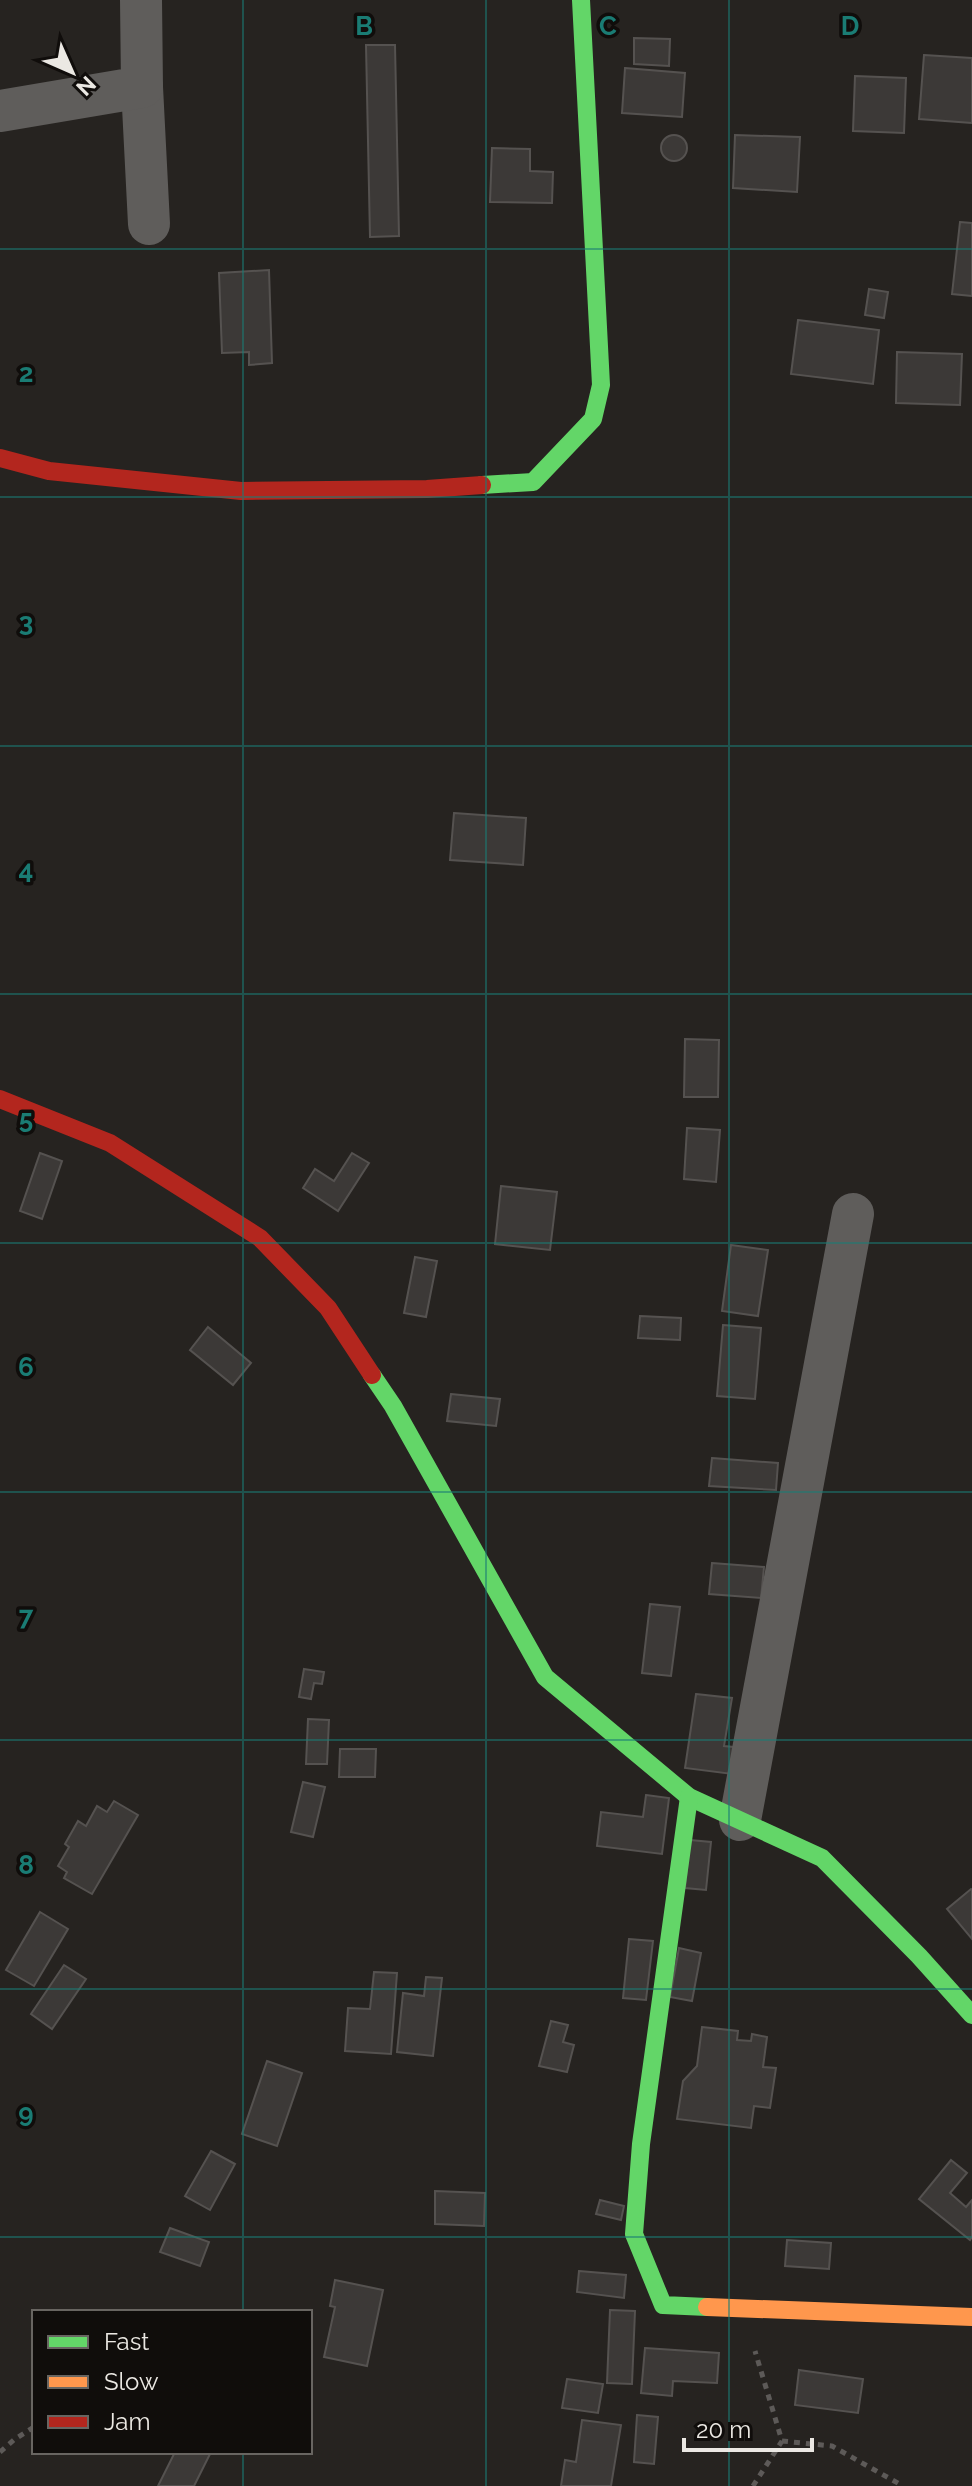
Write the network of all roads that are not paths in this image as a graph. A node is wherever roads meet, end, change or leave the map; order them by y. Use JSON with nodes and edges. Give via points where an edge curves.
{"nodes":[{"id":1,"x":141,"y":0,"type":"edge"},
{"id":2,"x":581,"y":0,"type":"edge"},
{"id":3,"x":142,"y":87,"type":"junction"},
{"id":4,"x":0,"y":111,"type":"edge"},
{"id":5,"x":149,"y":224,"type":"dead end"},
{"id":6,"x":0,"y":458,"type":"edge"},
{"id":7,"x":0,"y":1099,"type":"edge"},
{"id":8,"x":853,"y":1214,"type":"dead end"},
{"id":9,"x":689,"y":1797,"type":"junction"},
{"id":10,"x":740,"y":1820,"type":"junction"},
{"id":11,"x":972,"y":2015,"type":"edge"},
{"id":12,"x":972,"y":2317,"type":"edge"}],
"edges":[{"from":1,"to":3,"type":"street"},
{"from":2,"to":6,"type":"street","via":[[601,385],[593,419],[533,482],[241,491],[49,471]]},
{"from":3,"to":4,"type":"street"},
{"from":3,"to":5,"type":"street"},
{"from":7,"to":9,"type":"street","via":[[110,1143],[260,1238],[328,1308],[393,1406],[545,1677]]},
{"from":8,"to":10,"type":"street"},
{"from":9,"to":10,"type":"street"},
{"from":9,"to":12,"type":"street","via":[[641,2144],[634,2234],[663,2305]]},
{"from":10,"to":11,"type":"street","via":[[822,1858]]}]}
